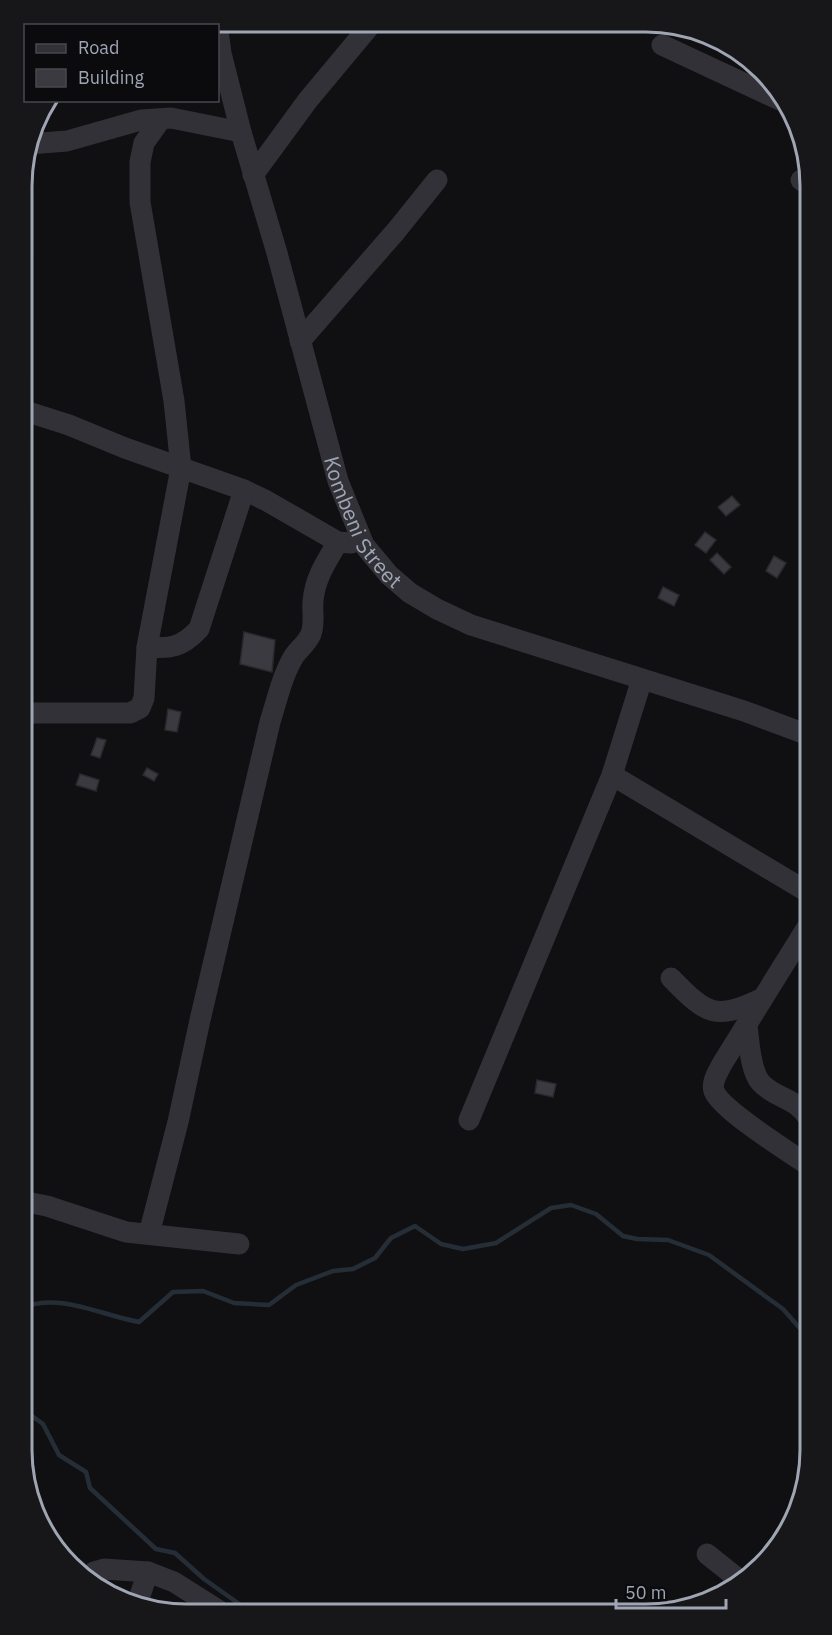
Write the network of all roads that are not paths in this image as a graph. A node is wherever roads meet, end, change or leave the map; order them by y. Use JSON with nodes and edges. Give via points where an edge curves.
{"nodes":[{"id":1,"x":364,"y":32,"type":"edge"},
{"id":2,"x":219,"y":38,"type":"edge"},
{"id":3,"x":662,"y":45,"type":"dead end"},
{"id":4,"x":772,"y":96,"type":"edge"},
{"id":5,"x":161,"y":118,"type":"junction"},
{"id":6,"x":241,"y":132,"type":"junction"},
{"id":7,"x":38,"y":143,"type":"edge"},
{"id":8,"x":253,"y":175,"type":"junction"},
{"id":9,"x":437,"y":180,"type":"dead end"},
{"id":10,"x":300,"y":340,"type":"junction"},
{"id":11,"x":32,"y":413,"type":"edge"},
{"id":12,"x":182,"y":468,"type":"junction"},
{"id":13,"x":244,"y":490,"type":"junction"},
{"id":14,"x":338,"y":543,"type":"junction"},
{"id":15,"x":364,"y":544,"type":"junction"},
{"id":16,"x":147,"y":646,"type":"junction"},
{"id":17,"x":642,"y":679,"type":"junction"},
{"id":18,"x":32,"y":713,"type":"edge"},
{"id":19,"x":800,"y":732,"type":"edge"},
{"id":20,"x":612,"y":775,"type":"junction"},
{"id":21,"x":800,"y":887,"type":"edge"},
{"id":22,"x":800,"y":939,"type":"edge"},
{"id":23,"x":671,"y":978,"type":"dead end"},
{"id":24,"x":763,"y":998,"type":"junction"},
{"id":25,"x":747,"y":1025,"type":"junction"},
{"id":26,"x":800,"y":1107,"type":"edge"},
{"id":27,"x":469,"y":1119,"type":"dead end"},
{"id":28,"x":800,"y":1159,"type":"edge"},
{"id":29,"x":32,"y":1203,"type":"edge"},
{"id":30,"x":149,"y":1234,"type":"junction"},
{"id":31,"x":239,"y":1244,"type":"dead end"},
{"id":32,"x":707,"y":1554,"type":"dead end"},
{"id":33,"x":148,"y":1572,"type":"junction"},
{"id":34,"x":93,"y":1573,"type":"edge"},
{"id":35,"x":734,"y":1576,"type":"edge"},
{"id":36,"x":140,"y":1596,"type":"edge"},
{"id":37,"x":209,"y":1604,"type":"edge"}],
"edges":[{"from":1,"to":8,"type":"street"},
{"from":2,"to":6,"type":"street","name":"Kombeni Street"},
{"from":3,"to":4,"type":"street"},
{"from":5,"to":6,"type":"street"},
{"from":5,"to":7,"type":"street","via":[[67,141]]},
{"from":5,"to":12,"type":"street","via":[[144,143],[140,202]]},
{"from":6,"to":8,"type":"street","name":"Kombeni Street"},
{"from":8,"to":10,"type":"street","name":"Kombeni Street"},
{"from":9,"to":10,"type":"street"},
{"from":10,"to":15,"type":"street","name":"Kombeni Street","via":[[339,481]]},
{"from":11,"to":12,"type":"street"},
{"from":12,"to":13,"type":"street"},
{"from":12,"to":16,"type":"street"},
{"from":13,"to":14,"type":"street"},
{"from":13,"to":16,"type":"street","via":[[199,629],[188,641],[174,647]]},
{"from":14,"to":15,"type":"street"},
{"from":14,"to":30,"type":"street","via":[[319,572],[310,636],[282,682],[270,722]]},
{"from":15,"to":17,"type":"street","name":"Kombeni Street","via":[[396,581],[437,609],[471,625]]},
{"from":16,"to":18,"type":"street","via":[[140,708],[130,713]]},
{"from":17,"to":19,"type":"street","name":"Kombeni Street"},
{"from":17,"to":20,"type":"street"},
{"from":20,"to":21,"type":"street"},
{"from":20,"to":27,"type":"street"},
{"from":22,"to":24,"type":"street"},
{"from":23,"to":24,"type":"street","via":[[690,997],[718,1012],[731,1012]]},
{"from":24,"to":25,"type":"street"},
{"from":25,"to":26,"type":"street","via":[[760,1083]]},
{"from":25,"to":28,"type":"street","via":[[722,1064],[714,1091],[741,1118]]},
{"from":29,"to":30,"type":"street","via":[[126,1232]]},
{"from":30,"to":31,"type":"street"},
{"from":32,"to":35,"type":"street"},
{"from":33,"to":34,"type":"street","via":[[104,1569]]},
{"from":33,"to":36,"type":"street"},
{"from":33,"to":37,"type":"street","via":[[174,1582]]}]}
